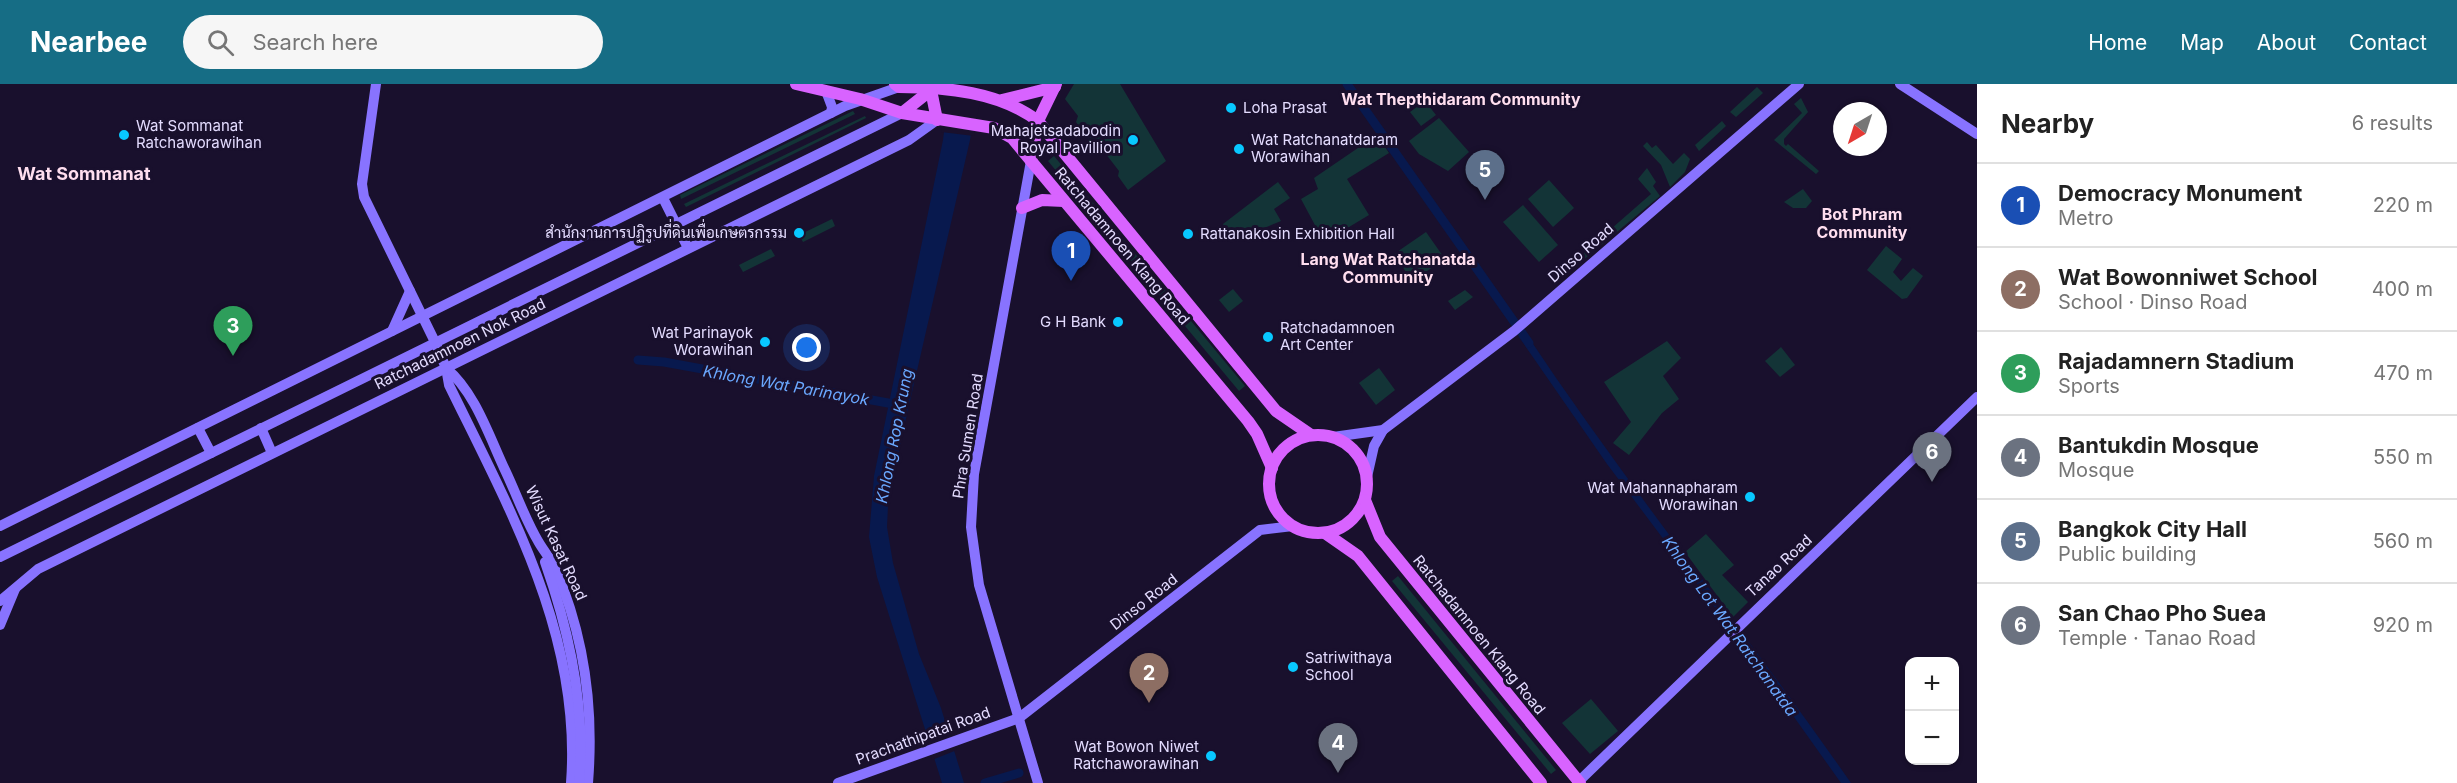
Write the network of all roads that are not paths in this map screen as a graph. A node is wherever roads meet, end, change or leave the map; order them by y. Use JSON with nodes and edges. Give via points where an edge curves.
{"nodes":[{"id":1,"x":376,"y":84,"type":"edge"},
{"id":2,"x":796,"y":84,"type":"edge"},
{"id":3,"x":1900,"y":84,"type":"edge"},
{"id":4,"x":897,"y":85,"type":"edge"},
{"id":5,"x":1055,"y":85,"type":"edge"},
{"id":6,"x":1794,"y":86,"type":"edge"},
{"id":7,"x":931,"y":90,"type":"junction"},
{"id":8,"x":826,"y":91,"type":"junction"},
{"id":9,"x":860,"y":99,"type":"junction"},
{"id":10,"x":1000,"y":100,"type":"junction"},
{"id":11,"x":831,"y":113,"type":"junction"},
{"id":12,"x":902,"y":113,"type":"junction"},
{"id":13,"x":939,"y":120,"type":"junction"},
{"id":14,"x":1038,"y":121,"type":"junction"},
{"id":15,"x":1977,"y":134,"type":"edge"},
{"id":16,"x":1030,"y":161,"type":"junction"},
{"id":17,"x":663,"y":198,"type":"junction"},
{"id":18,"x":1064,"y":201,"type":"junction"},
{"id":19,"x":1022,"y":208,"type":"junction"},
{"id":20,"x":675,"y":223,"type":"junction"},
{"id":21,"x":688,"y":248,"type":"junction"},
{"id":22,"x":410,"y":291,"type":"junction"},
{"id":23,"x":422,"y":316,"type":"junction"},
{"id":24,"x":392,"y":331,"type":"junction"},
{"id":25,"x":435,"y":342,"type":"junction"},
{"id":26,"x":447,"y":368,"type":"junction"},
{"id":27,"x":1977,"y":397,"type":"edge"},
{"id":28,"x":198,"y":428,"type":"junction"},
{"id":29,"x":261,"y":428,"type":"junction"},
{"id":30,"x":1383,"y":430,"type":"junction"},
{"id":31,"x":1311,"y":435,"type":"junction"},
{"id":32,"x":1333,"y":437,"type":"junction"},
{"id":33,"x":211,"y":453,"type":"junction"},
{"id":34,"x":272,"y":453,"type":"junction"},
{"id":35,"x":1272,"y":468,"type":"junction"},
{"id":36,"x":1367,"y":477,"type":"junction"},
{"id":37,"x":1365,"y":500,"type":"junction"},
{"id":38,"x":0,"y":526,"type":"edge"},
{"id":39,"x":1293,"y":526,"type":"junction"},
{"id":40,"x":1325,"y":533,"type":"junction"},
{"id":41,"x":538,"y":542,"type":"junction"},
{"id":42,"x":0,"y":557,"type":"edge"},
{"id":43,"x":16,"y":585,"type":"junction"},
{"id":44,"x":0,"y":601,"type":"edge"},
{"id":45,"x":0,"y":625,"type":"edge"},
{"id":46,"x":1018,"y":718,"type":"junction"},
{"id":47,"x":572,"y":783,"type":"edge"},
{"id":48,"x":579,"y":783,"type":"edge"},
{"id":49,"x":588,"y":783,"type":"edge"},
{"id":50,"x":838,"y":783,"type":"edge"},
{"id":51,"x":1038,"y":783,"type":"edge"},
{"id":52,"x":1541,"y":783,"type":"edge"},
{"id":53,"x":1579,"y":783,"type":"edge"}],
"edges":[{"from":1,"to":22,"type":"main road","name":"Wisut Kasat Road","via":[[362,190]]},
{"from":2,"to":8,"type":"main road","name":"Ratchadamnoen Klang Road"},
{"from":3,"to":15,"type":"main road"},
{"from":4,"to":7,"type":"main road","name":"Ratchadamnoen Klang Road"},
{"from":4,"to":9,"type":"main road"},
{"from":5,"to":10,"type":"main road"},
{"from":5,"to":14,"type":"main road"},
{"from":6,"to":30,"type":"main road","name":"Dinso Road","via":[[1519,327]]},
{"from":7,"to":10,"type":"main road","name":"Ratchadamnoen Klang Road"},
{"from":7,"to":12,"type":"main road"},
{"from":7,"to":13,"type":"main road"},
{"from":8,"to":9,"type":"main road","name":"Ratchadamnoen Klang Road"},
{"from":8,"to":11,"type":"main road"},
{"from":9,"to":11,"type":"main road"},
{"from":9,"to":12,"type":"main road","name":"Ratchadamnoen Klang Road"},
{"from":10,"to":14,"type":"main road","name":"Ratchadamnoen Klang Road","via":[[1021,108]]},
{"from":11,"to":17,"type":"main road"},
{"from":12,"to":13,"type":"main road","name":"Ratchadamnoen Klang Road"},
{"from":12,"to":20,"type":"main road","name":"Ratchadamnoen Nok Road"},
{"from":13,"to":16,"type":"main road","name":"Ratchadamnoen Klang Road","via":[[1006,133]]},
{"from":13,"to":21,"type":"main road","name":"Ratchadamnoen Nok Road","via":[[909,140]]},
{"from":14,"to":16,"type":"main road"},
{"from":14,"to":31,"type":"main road","name":"Ratchadamnoen Klang Road","via":[[1276,411]]},
{"from":16,"to":18,"type":"main road","name":"Ratchadamnoen Klang Road"},
{"from":16,"to":19,"type":"main road","name":"Phra Sumen Road"},
{"from":17,"to":20,"type":"main road"},
{"from":17,"to":23,"type":"main road"},
{"from":18,"to":19,"type":"main road","via":[[1042,200]]},
{"from":18,"to":35,"type":"main road","name":"Ratchadamnoen Klang Road","via":[[1248,422]]},
{"from":19,"to":46,"type":"main road","name":"Phra Sumen Road","via":[[971,507],[983,599]]},
{"from":20,"to":21,"type":"main road"},
{"from":20,"to":25,"type":"main road","name":"Ratchadamnoen Nok Road"},
{"from":21,"to":26,"type":"main road","name":"Ratchadamnoen Nok Road"},
{"from":22,"to":23,"type":"main road","name":"Wisut Kasat Road"},
{"from":22,"to":24,"type":"main road"},
{"from":23,"to":24,"type":"main road"},
{"from":23,"to":25,"type":"main road","name":"Wisut Kasat Road"},
{"from":24,"to":28,"type":"main road"},
{"from":25,"to":26,"type":"main road","name":"Wisut Kasat Road"},
{"from":25,"to":29,"type":"main road","name":"Ratchadamnoen Nok Road"},
{"from":26,"to":34,"type":"main road","name":"Ratchadamnoen Nok Road"},
{"from":26,"to":41,"type":"main road","name":"Wisut Kasat Road","via":[[460,380]]},
{"from":26,"to":47,"type":"main road","name":"Wisut Kasat Road","via":[[449,385],[533,560],[560,642],[573,737]]},
{"from":27,"to":53,"type":"main road","name":"Tanao Road"},
{"from":28,"to":33,"type":"main road"},
{"from":28,"to":38,"type":"main road"},
{"from":29,"to":33,"type":"main road","name":"Ratchadamnoen Nok Road"},
{"from":29,"to":34,"type":"main road"},
{"from":30,"to":32,"type":"main road","name":"Dinso Road"},
{"from":30,"to":36,"type":"main road","name":"Dinso Road","via":[[1372,452]]},
{"from":31,"to":32,"type":"main road"},
{"from":31,"to":35,"type":"main road","via":[[1286,448]]},
{"from":32,"to":36,"type":"main road","via":[[1358,456]]},
{"from":33,"to":42,"type":"main road","name":"Ratchadamnoen Nok Road"},
{"from":34,"to":43,"type":"main road","name":"Ratchadamnoen Nok Road","via":[[38,569]]},
{"from":35,"to":39,"type":"main road","via":[[1272,501]]},
{"from":36,"to":37,"type":"main road"},
{"from":37,"to":40,"type":"main road","via":[[1353,519]]},
{"from":37,"to":53,"type":"main road","name":"Ratchadamnoen Klang Road","via":[[1380,537]]},
{"from":39,"to":40,"type":"main road"},
{"from":39,"to":46,"type":"main road","name":"Dinso Road","via":[[1260,530]]},
{"from":40,"to":52,"type":"main road","via":[[1359,556]]},
{"from":41,"to":48,"type":"main road","via":[[575,669],[581,729]]},
{"from":41,"to":49,"type":"main road","name":"Wisut Kasat Road","via":[[564,590],[581,648],[590,700]]},
{"from":43,"to":44,"type":"main road","name":"Ratchadamnoen Nok Road"},
{"from":43,"to":45,"type":"main road"},
{"from":46,"to":50,"type":"main road","name":"Prachathipatai Road"},
{"from":46,"to":51,"type":"main road","name":"Phra Sumen Road"}]}
